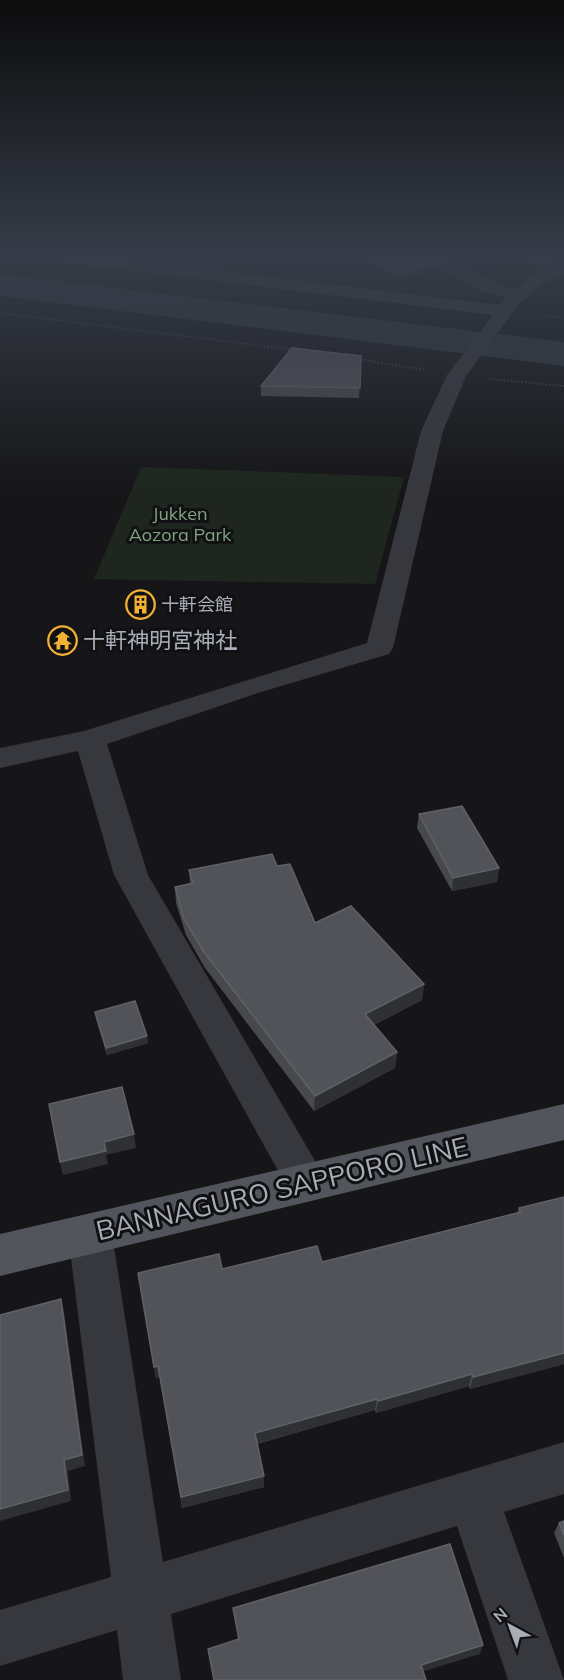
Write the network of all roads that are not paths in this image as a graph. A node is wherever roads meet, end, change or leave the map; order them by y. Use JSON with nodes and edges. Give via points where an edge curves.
{"nodes":[{"id":1,"x":488,"y":333,"type":"edge"},
{"id":2,"x":90,"y":739,"type":"junction"},
{"id":3,"x":0,"y":758,"type":"edge"},
{"id":4,"x":564,"y":1122,"type":"edge"},
{"id":5,"x":307,"y":1183,"type":"junction"},
{"id":6,"x":90,"y":1234,"type":"junction"},
{"id":7,"x":0,"y":1255,"type":"edge"},
{"id":8,"x":564,"y":1468,"type":"edge"},
{"id":9,"x":473,"y":1497,"type":"junction"},
{"id":10,"x":139,"y":1598,"type":"junction"},
{"id":11,"x":0,"y":1638,"type":"edge"},
{"id":12,"x":152,"y":1680,"type":"edge"},
{"id":13,"x":537,"y":1680,"type":"edge"}],
"edges":[{"from":1,"to":2,"type":"street","via":[[460,371],[432,431],[379,648]]},
{"from":2,"to":3,"type":"street"},
{"from":2,"to":5,"type":"street","via":[[131,875]]},
{"from":4,"to":5,"type":"main road","name":"BANNAGURO SAPPORO LINE"},
{"from":5,"to":6,"type":"main road","name":"BANNAGURO SAPPORO LINE"},
{"from":6,"to":7,"type":"main road","name":"BANNAGURO SAPPORO LINE"},
{"from":6,"to":10,"type":"street"},
{"from":8,"to":9,"type":"street"},
{"from":9,"to":10,"type":"street"},
{"from":9,"to":13,"type":"street"},
{"from":10,"to":11,"type":"street"},
{"from":10,"to":12,"type":"street"}]}
